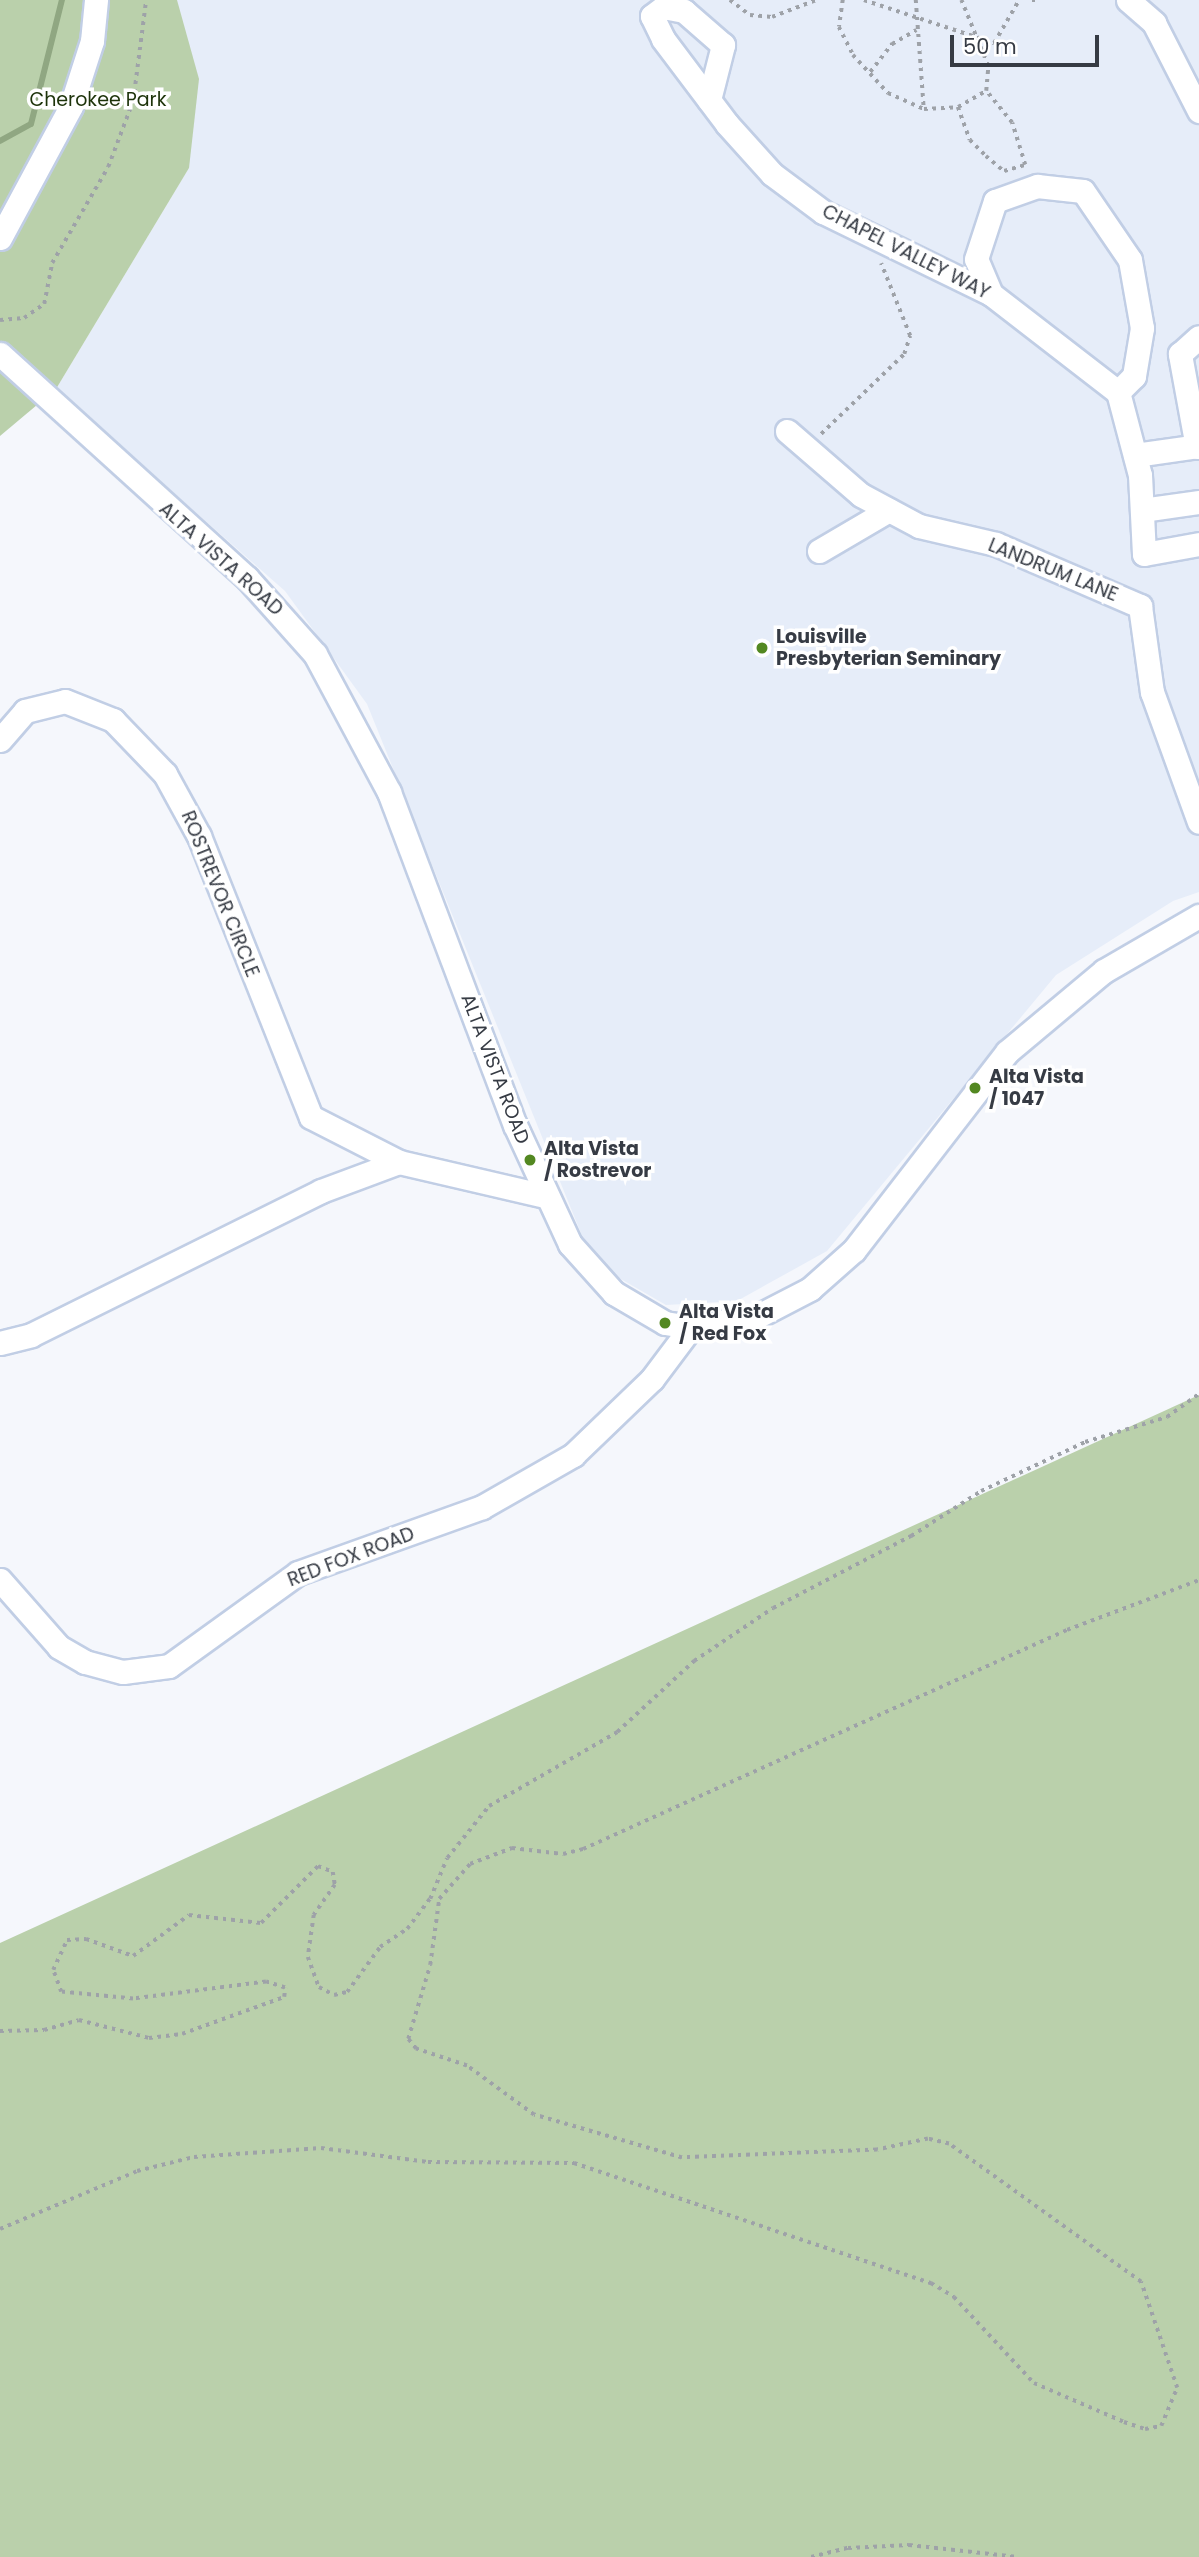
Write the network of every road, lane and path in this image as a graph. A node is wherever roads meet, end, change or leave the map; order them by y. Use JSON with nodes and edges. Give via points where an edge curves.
{"nodes":[{"id":1,"x":96,"y":0,"type":"edge"},
{"id":2,"x":146,"y":0,"type":"edge"},
{"id":3,"x":730,"y":0,"type":"edge"},
{"id":4,"x":816,"y":0,"type":"edge"},
{"id":5,"x":843,"y":0,"type":"edge"},
{"id":6,"x":864,"y":0,"type":"edge"},
{"id":7,"x":916,"y":0,"type":"edge"},
{"id":8,"x":961,"y":0,"type":"edge"},
{"id":9,"x":1019,"y":0,"type":"edge"},
{"id":10,"x":1032,"y":0,"type":"edge"},
{"id":11,"x":1040,"y":0,"type":"edge"},
{"id":12,"x":1129,"y":0,"type":"edge"},
{"id":13,"x":916,"y":22,"type":"junction"},
{"id":14,"x":916,"y":30,"type":"junction"},
{"id":15,"x":979,"y":40,"type":"junction"},
{"id":16,"x":870,"y":72,"type":"junction"},
{"id":17,"x":986,"y":91,"type":"junction"},
{"id":18,"x":709,"y":100,"type":"dead end"},
{"id":19,"x":958,"y":107,"type":"junction"},
{"id":20,"x":924,"y":109,"type":"junction"},
{"id":21,"x":1199,"y":111,"type":"edge"},
{"id":22,"x":0,"y":238,"type":"edge"},
{"id":23,"x":884,"y":245,"type":"junction"},
{"id":24,"x":991,"y":294,"type":"junction"},
{"id":25,"x":0,"y":320,"type":"edge"},
{"id":26,"x":1199,"y":337,"type":"edge"},
{"id":27,"x":0,"y":354,"type":"edge"},
{"id":28,"x":1118,"y":392,"type":"junction"},
{"id":29,"x":1193,"y":394,"type":"edge"},
{"id":30,"x":787,"y":431,"type":"dead end"},
{"id":31,"x":809,"y":446,"type":"junction"},
{"id":32,"x":1198,"y":446,"type":"edge"},
{"id":33,"x":1135,"y":455,"type":"junction"},
{"id":34,"x":1199,"y":502,"type":"edge"},
{"id":35,"x":889,"y":510,"type":"junction"},
{"id":36,"x":1142,"y":510,"type":"junction"},
{"id":37,"x":1199,"y":544,"type":"edge"},
{"id":38,"x":819,"y":551,"type":"dead end"},
{"id":39,"x":0,"y":740,"type":"edge"},
{"id":40,"x":1199,"y":822,"type":"edge"},
{"id":41,"x":1199,"y":916,"type":"edge"},
{"id":42,"x":399,"y":1162,"type":"junction"},
{"id":43,"x":545,"y":1196,"type":"junction"},
{"id":44,"x":691,"y":1327,"type":"junction"},
{"id":45,"x":0,"y":1343,"type":"edge"},
{"id":46,"x":1199,"y":1394,"type":"edge"},
{"id":47,"x":0,"y":1580,"type":"edge"},
{"id":48,"x":1199,"y":1580,"type":"edge"},
{"id":49,"x":0,"y":2031,"type":"edge"},
{"id":50,"x":0,"y":2229,"type":"edge"},
{"id":51,"x":811,"y":2557,"type":"edge"},
{"id":52,"x":1018,"y":2557,"type":"edge"}],
"edges":[{"from":1,"to":22,"type":"street","via":[[92,41],[71,106]]},
{"from":2,"to":25,"type":"path","via":[[133,101],[108,167],[52,263],[44,303],[24,318]]},
{"from":3,"to":4,"type":"path","via":[[750,15],[772,17]]},
{"from":5,"to":16,"type":"path","via":[[839,27],[853,55]]},
{"from":6,"to":13,"type":"path"},
{"from":7,"to":13,"type":"path"},
{"from":8,"to":15,"type":"path"},
{"from":9,"to":15,"type":"path","via":[[994,43]]},
{"from":10,"to":11,"type":"path"},
{"from":12,"to":21,"type":"street","via":[[1154,23]]},
{"from":13,"to":14,"type":"path"},
{"from":13,"to":15,"type":"path"},
{"from":14,"to":16,"type":"path","via":[[892,44]]},
{"from":14,"to":20,"type":"path","via":[[927,89]]},
{"from":15,"to":17,"type":"path","via":[[988,66]]},
{"from":16,"to":20,"type":"path","via":[[888,93]]},
{"from":17,"to":19,"type":"path"},
{"from":17,"to":19,"type":"path","via":[[1012,123],[1025,164],[1004,171],[986,156],[970,140]]},
{"from":18,"to":23,"type":"street","name":"CHAPEL VALLEY WAY","via":[[772,174]]},
{"from":19,"to":20,"type":"path"},
{"from":23,"to":24,"type":"street","name":"CHAPEL VALLEY WAY"},
{"from":23,"to":31,"type":"path","via":[[883,279],[910,336],[904,354]]},
{"from":24,"to":28,"type":"street","name":"CHAPEL VALLEY WAY"},
{"from":24,"to":28,"type":"street","via":[[976,260],[996,201],[1037,186],[1083,191],[1130,260],[1138,301],[1142,328],[1134,376]]},
{"from":26,"to":29,"type":"street","via":[[1180,354]]},
{"from":27,"to":43,"type":"street","name":"ALTA VISTA ROAD","via":[[247,578],[316,654],[389,792]]},
{"from":28,"to":33,"type":"street"},
{"from":29,"to":32,"type":"street"},
{"from":30,"to":31,"type":"street","name":"LANDRUM LANE"},
{"from":31,"to":35,"type":"street","name":"LANDRUM LANE","via":[[861,495]]},
{"from":32,"to":33,"type":"street"},
{"from":33,"to":36,"type":"street"},
{"from":34,"to":36,"type":"street"},
{"from":35,"to":38,"type":"street"},
{"from":35,"to":40,"type":"street","name":"LANDRUM LANE","via":[[919,526],[996,544],[1140,606],[1152,692]]},
{"from":36,"to":37,"type":"street","via":[[1144,554]]},
{"from":39,"to":42,"type":"street","name":"ROSTREVOR CIRCLE","via":[[25,711],[65,701],[96,708],[145,750],[180,795],[199,836],[304,1108],[325,1128]]},
{"from":41,"to":44,"type":"street","name":"ALTA VISTA ROAD","via":[[1104,971],[1007,1052],[854,1250],[819,1282],[758,1316]]},
{"from":42,"to":43,"type":"street","name":"ROSTREVOR CIRCLE"},
{"from":42,"to":45,"type":"street","via":[[321,1191],[43,1329]]},
{"from":43,"to":44,"type":"street","name":"ALTA VISTA ROAD","via":[[569,1244],[614,1293],[665,1323]]},
{"from":44,"to":47,"type":"street","name":"RED FOX ROAD","via":[[652,1379],[573,1455],[482,1507],[298,1573],[169,1666],[123,1672],[85,1662],[59,1647]]},
{"from":46,"to":49,"type":"path","via":[[1167,1417],[1085,1442],[981,1491],[911,1536],[773,1608],[694,1661],[617,1732],[489,1806],[447,1857],[430,1899],[407,1929],[380,1948],[347,1992],[334,1995],[319,1987],[308,1957],[314,1916],[335,1885],[333,1872],[317,1867],[261,1923],[189,1915],[133,1956],[86,1939],[67,1940],[53,1970],[61,1992],[133,1999],[266,1982],[285,1988],[284,1997],[182,2034],[149,2038],[79,2020],[44,2030]]},
{"from":48,"to":50,"type":"path","via":[[1067,1630],[583,1849],[563,1854],[512,1849],[470,1864],[439,1899],[430,1965],[408,2039],[416,2049],[467,2066],[534,2115],[682,2158],[877,2150],[928,2139],[949,2144],[1141,2282],[1177,2388],[1161,2426],[1145,2429],[1124,2423],[1034,2383],[954,2297],[930,2283],[574,2163],[428,2162],[321,2148],[194,2157],[137,2171]]},
{"from":51,"to":52,"type":"path","via":[[848,2548],[909,2546]]}]}
